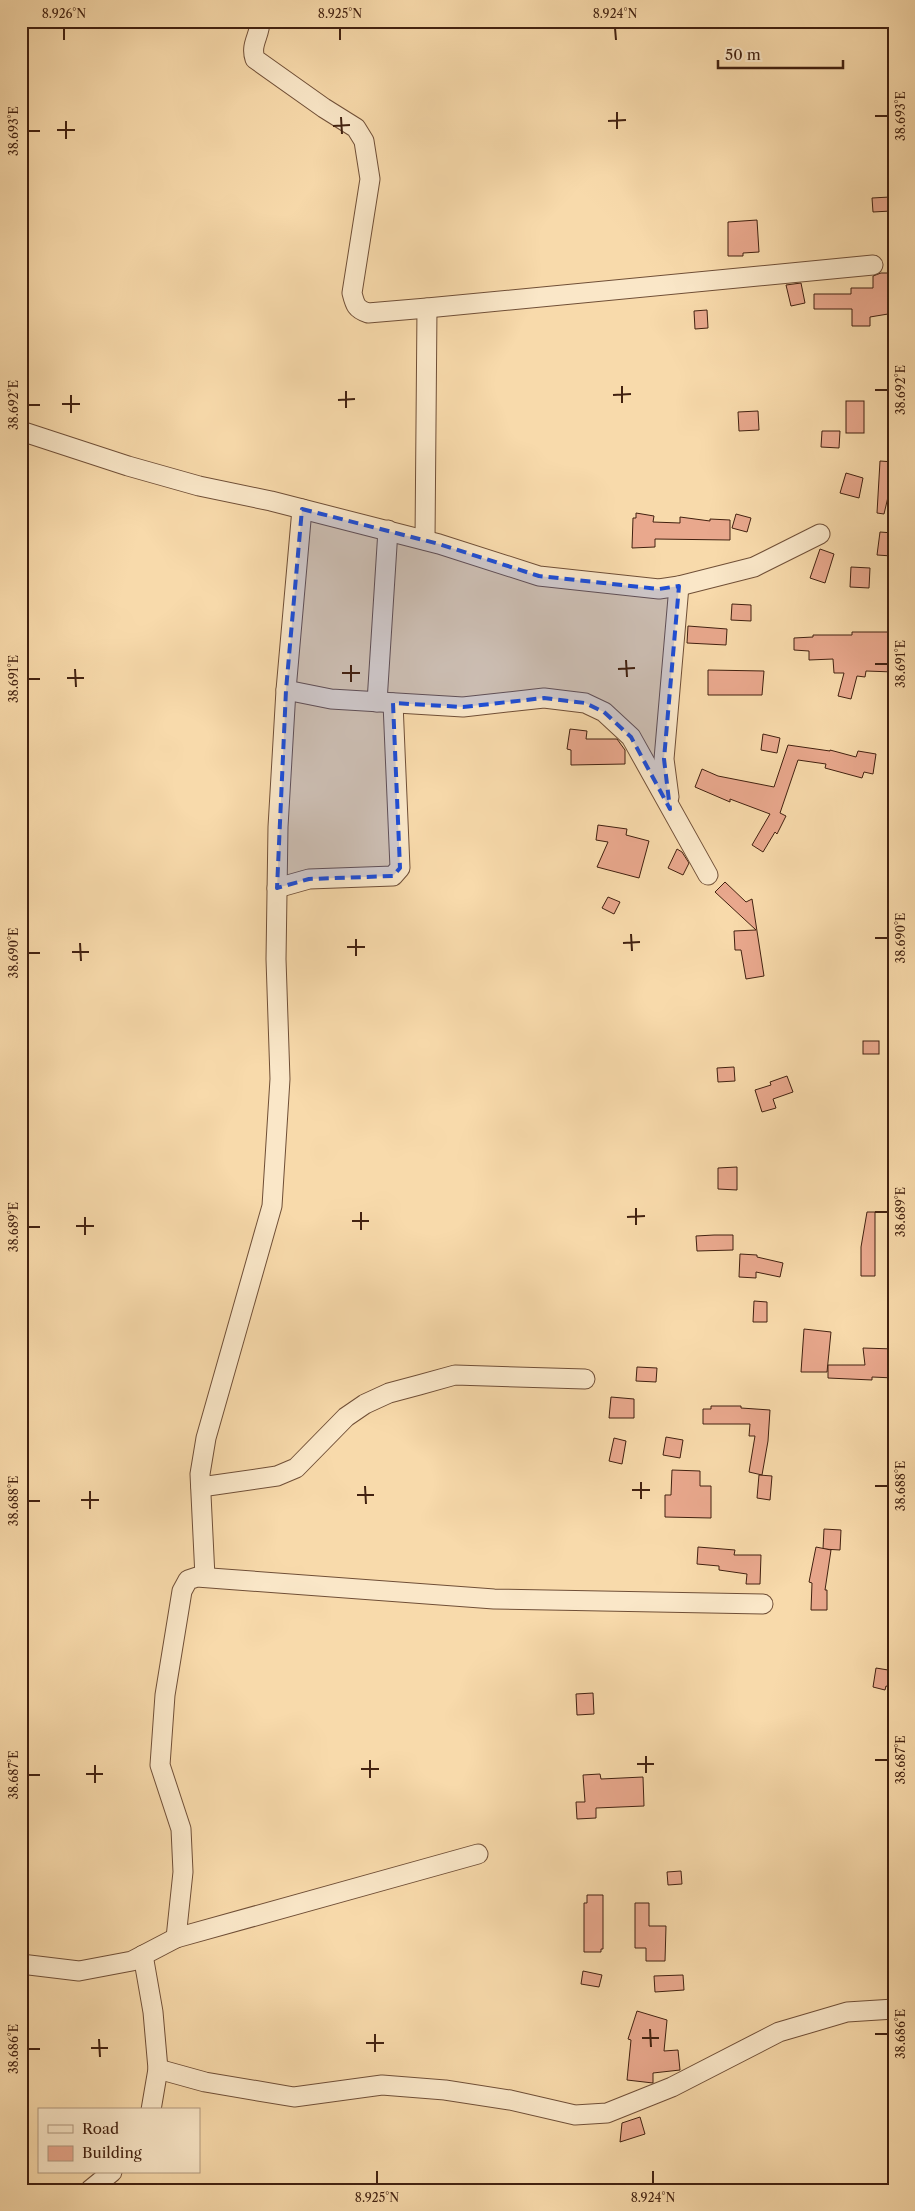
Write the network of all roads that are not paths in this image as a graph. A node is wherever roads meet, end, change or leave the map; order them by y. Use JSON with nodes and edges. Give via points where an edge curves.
{"nodes":[{"id":1,"x":260,"y":21,"type":"edge"},
{"id":2,"x":872,"y":265,"type":"dead end"},
{"id":3,"x":427,"y":308,"type":"junction"},
{"id":4,"x":21,"y":431,"type":"edge"},
{"id":5,"x":302,"y":509,"type":"junction"},
{"id":6,"x":388,"y":530,"type":"junction"},
{"id":7,"x":820,"y":534,"type":"dead end"},
{"id":8,"x":424,"y":540,"type":"junction"},
{"id":9,"x":679,"y":586,"type":"junction"},
{"id":10,"x":286,"y":690,"type":"junction"},
{"id":11,"x":385,"y":702,"type":"junction"},
{"id":12,"x":670,"y":809,"type":"junction"},
{"id":13,"x":708,"y":875,"type":"dead end"},
{"id":14,"x":277,"y":888,"type":"junction"},
{"id":15,"x":585,"y":1379,"type":"dead end"},
{"id":16,"x":201,"y":1487,"type":"junction"},
{"id":17,"x":205,"y":1577,"type":"junction"},
{"id":18,"x":763,"y":1604,"type":"dead end"},
{"id":19,"x":478,"y":1854,"type":"dead end"},
{"id":20,"x":176,"y":1938,"type":"junction"},
{"id":21,"x":143,"y":1955,"type":"junction"},
{"id":22,"x":21,"y":1964,"type":"edge"},
{"id":23,"x":894,"y":2009,"type":"edge"},
{"id":24,"x":158,"y":2069,"type":"junction"},
{"id":25,"x":152,"y":2108,"type":"edge"},
{"id":26,"x":110,"y":2174,"type":"edge"},
{"id":27,"x":90,"y":2190,"type":"edge"}],
"edges":[{"from":1,"to":3,"type":"street","via":[[253,44],[255,59],[356,128],[364,141],[370,179],[352,293],[355,305],[368,313]]},
{"from":2,"to":3,"type":"street"},
{"from":3,"to":8,"type":"street"},
{"from":4,"to":5,"type":"street","via":[[181,481]]},
{"from":5,"to":6,"type":"street"},
{"from":5,"to":10,"type":"street"},
{"from":6,"to":8,"type":"street"},
{"from":6,"to":11,"type":"street"},
{"from":7,"to":9,"type":"street","via":[[754,567]]},
{"from":8,"to":9,"type":"street","via":[[539,576],[659,589]]},
{"from":9,"to":12,"type":"street","via":[[664,758]]},
{"from":10,"to":11,"type":"street","via":[[331,699]]},
{"from":10,"to":14,"type":"street"},
{"from":11,"to":12,"type":"street","via":[[463,707],[544,698],[585,703],[604,712],[631,737]]},
{"from":11,"to":14,"type":"street","via":[[400,868],[393,876],[309,879]]},
{"from":12,"to":13,"type":"street"},
{"from":14,"to":16,"type":"street","via":[[280,1079],[272,1206],[206,1438]]},
{"from":15,"to":16,"type":"street","via":[[455,1376],[389,1393],[352,1412],[296,1468],[277,1476]]},
{"from":16,"to":17,"type":"street"},
{"from":17,"to":18,"type":"street","via":[[494,1599]]},
{"from":17,"to":20,"type":"street","via":[[188,1580],[182,1591],[165,1695],[160,1764],[181,1829],[183,1864]]},
{"from":19,"to":20,"type":"street"},
{"from":20,"to":21,"type":"street"},
{"from":21,"to":22,"type":"street","via":[[132,1961],[79,1971]]},
{"from":21,"to":24,"type":"street","via":[[154,2012]]},
{"from":23,"to":24,"type":"street","via":[[847,2012],[779,2032],[672,2087],[607,2113],[575,2115],[510,2100],[382,2085],[294,2097],[205,2082]]},
{"from":24,"to":25,"type":"street"},
{"from":26,"to":27,"type":"street"}]}
